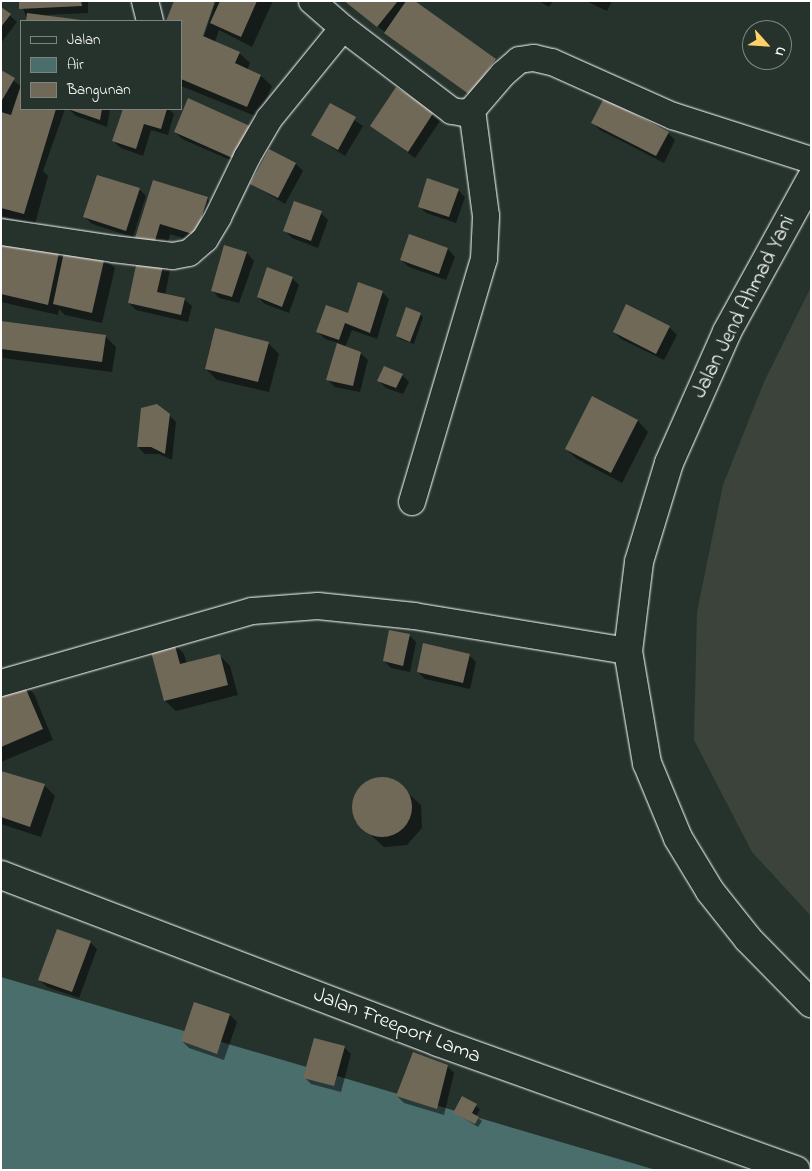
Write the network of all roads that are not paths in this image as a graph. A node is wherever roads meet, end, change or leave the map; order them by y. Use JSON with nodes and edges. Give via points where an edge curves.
{"nodes":[{"id":1,"x":145,"y":1,"type":"edge"},
{"id":2,"x":312,"y":1,"type":"edge"},
{"id":3,"x":150,"y":20,"type":"edge"},
{"id":4,"x":343,"y":28,"type":"junction"},
{"id":5,"x":472,"y":110,"type":"junction"},
{"id":6,"x":811,"y":160,"type":"edge"},
{"id":7,"x":811,"y":179,"type":"edge"},
{"id":8,"x":1,"y":232,"type":"edge"},
{"id":9,"x":412,"y":502,"type":"dead end"},
{"id":10,"x":628,"y":651,"type":"junction"},
{"id":11,"x":1,"y":683,"type":"edge"},
{"id":12,"x":1,"y":875,"type":"edge"},
{"id":13,"x":811,"y":1003,"type":"edge"},
{"id":14,"x":796,"y":1170,"type":"edge"}],
"edges":[{"from":1,"to":3,"type":"street"},
{"from":2,"to":4,"type":"street"},
{"from":4,"to":5,"type":"street","via":[[452,111],[464,113]]},
{"from":4,"to":8,"type":"street","via":[[269,119],[209,232],[189,254],[173,256]]},
{"from":5,"to":6,"type":"street","via":[[519,60],[534,58],[552,62],[673,116]]},
{"from":5,"to":9,"type":"street","via":[[486,216],[484,259]]},
{"from":7,"to":10,"type":"main road","name":"Jalan Jend Ahmad Yani","via":[[727,332],[669,463],[638,562]]},
{"from":10,"to":11,"type":"street","via":[[414,616],[318,606],[252,611]]},
{"from":10,"to":13,"type":"main road","name":"Jalan Jend Ahmad Yani","via":[[647,763],[678,838],[710,891],[748,939]]},
{"from":12,"to":14,"type":"main road","name":"Jalan Freeport Lama","via":[[438,1042]]}]}
